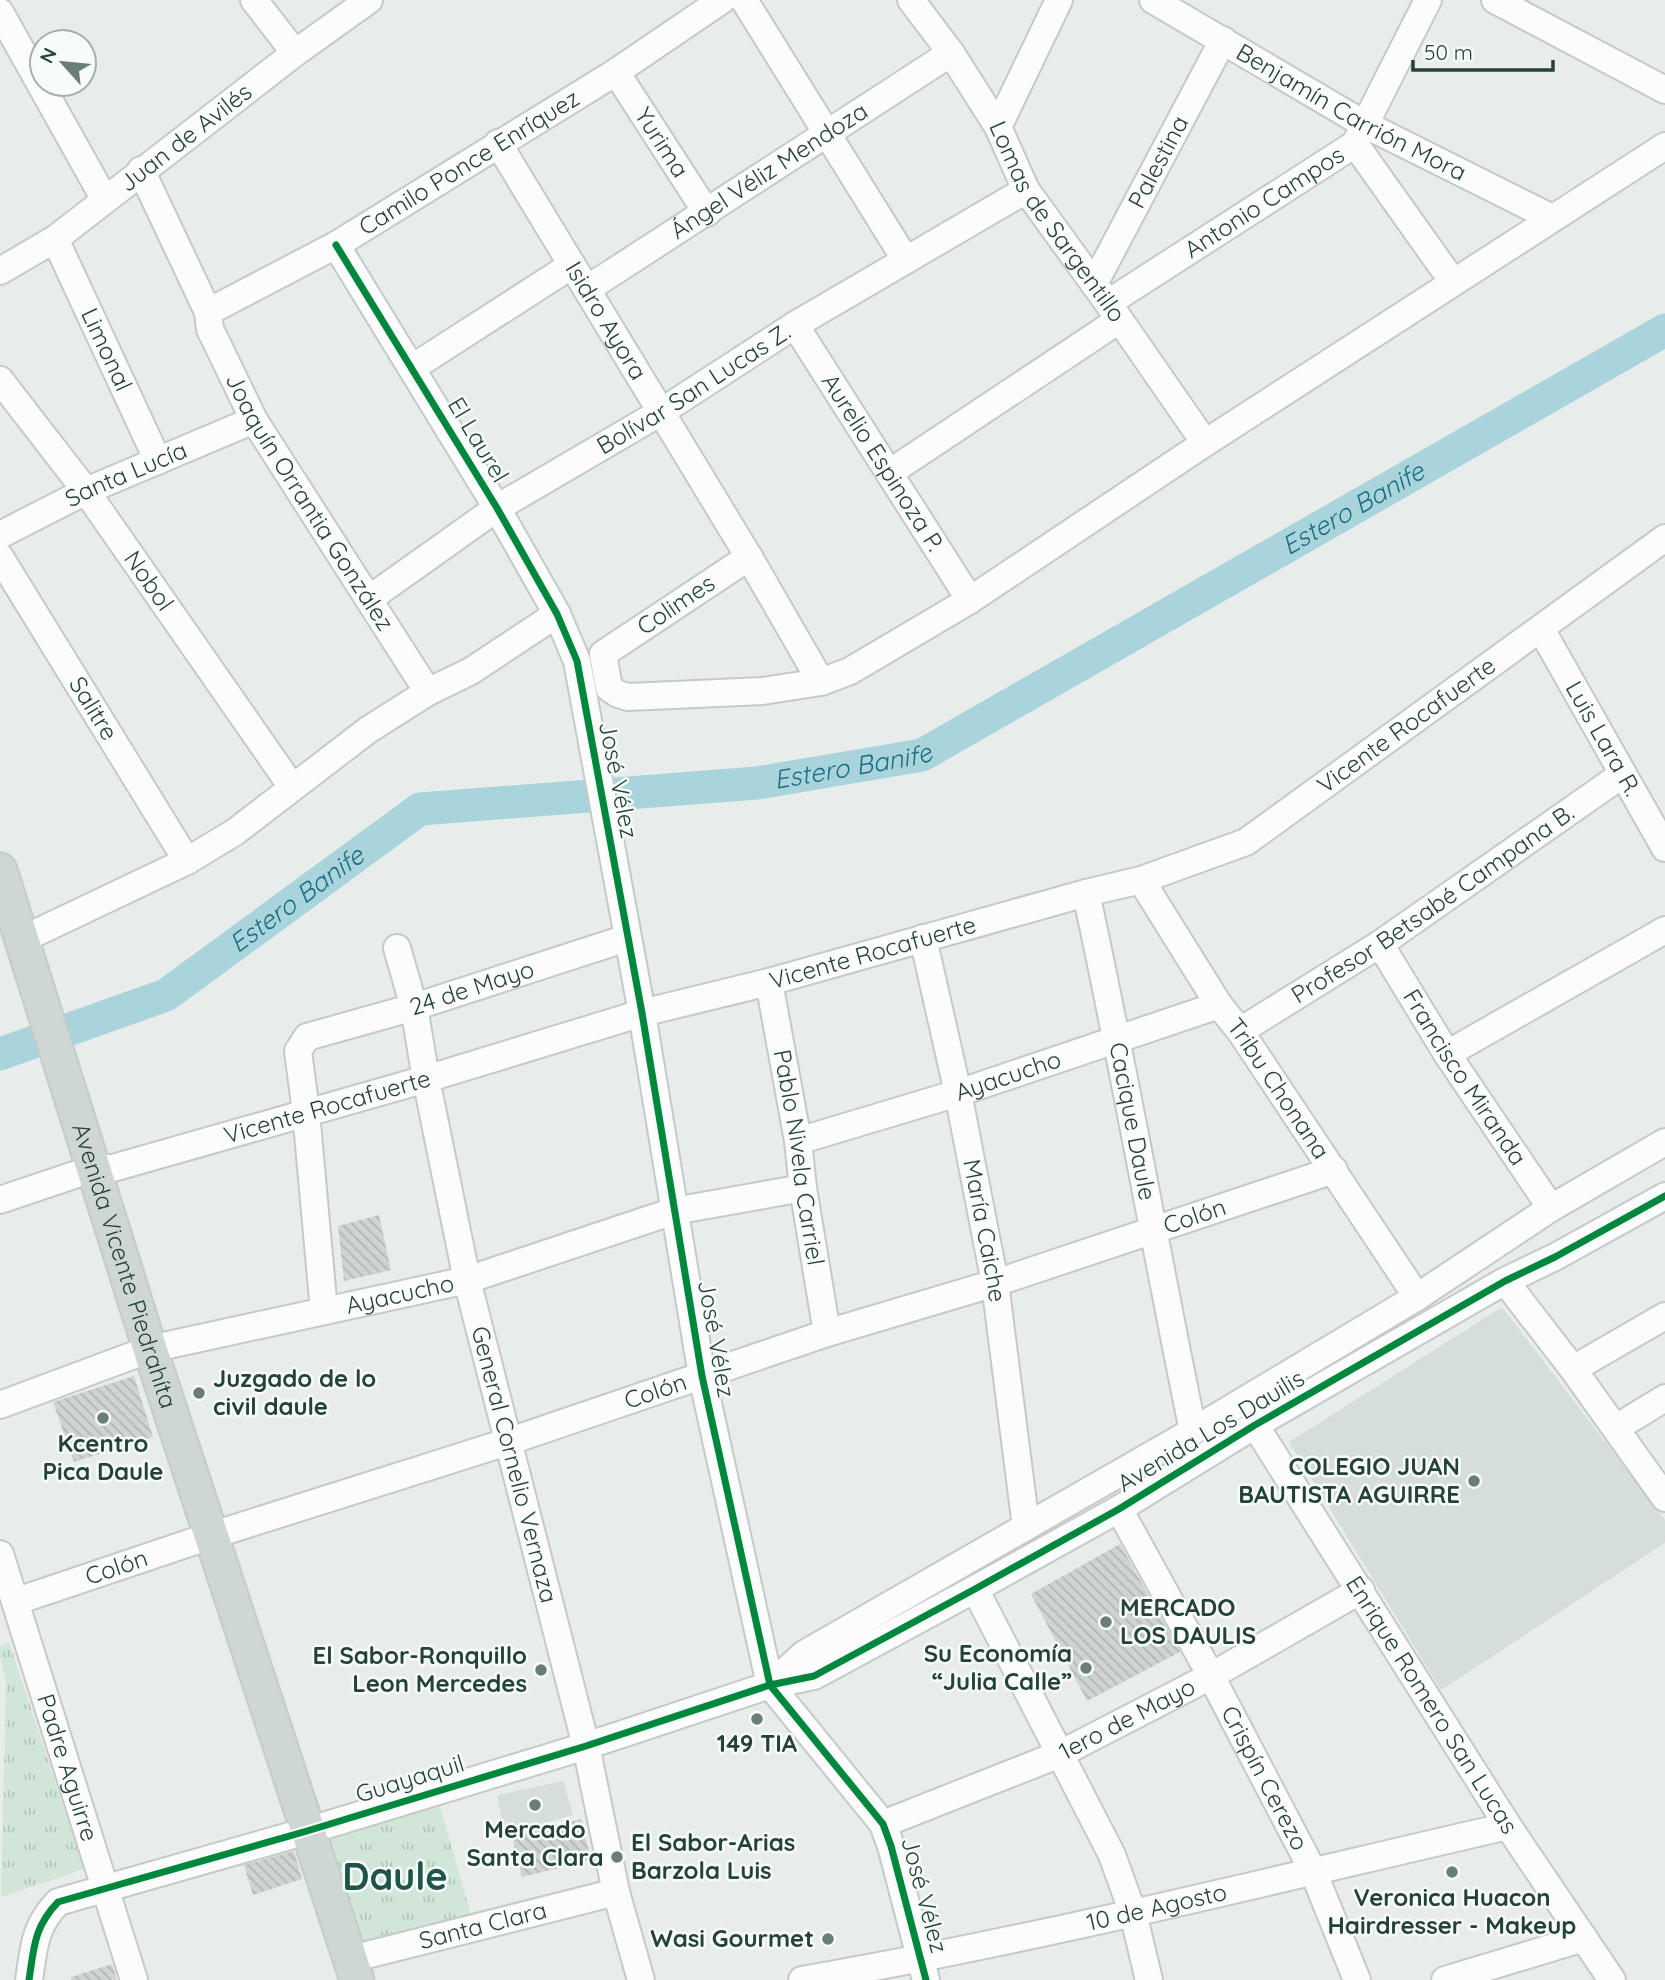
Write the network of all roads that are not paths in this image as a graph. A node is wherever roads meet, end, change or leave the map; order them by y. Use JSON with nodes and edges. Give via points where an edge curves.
{"nodes":[{"id":1,"x":254,"y":0,"type":"edge"},
{"id":2,"x":369,"y":0,"type":"edge"},
{"id":3,"x":722,"y":0,"type":"edge"},
{"id":4,"x":744,"y":0,"type":"edge"},
{"id":5,"x":1059,"y":0,"type":"edge"},
{"id":6,"x":1153,"y":0,"type":"edge"},
{"id":7,"x":1428,"y":0,"type":"edge"},
{"id":8,"x":1495,"y":0,"type":"edge"},
{"id":9,"x":915,"y":2,"type":"edge"},
{"id":10,"x":0,"y":12,"type":"edge"},
{"id":11,"x":1223,"y":40,"type":"junction"},
{"id":12,"x":295,"y":53,"type":"junction"},
{"id":13,"x":951,"y":53,"type":"junction"},
{"id":14,"x":615,"y":72,"type":"junction"},
{"id":15,"x":1665,"y":90,"type":"edge"},
{"id":16,"x":998,"y":127,"type":"junction"},
{"id":17,"x":1360,"y":134,"type":"junction"},
{"id":18,"x":827,"y":135,"type":"junction"},
{"id":19,"x":498,"y":143,"type":"junction"},
{"id":20,"x":1665,"y":146,"type":"edge"},
{"id":21,"x":141,"y":170,"type":"junction"},
{"id":22,"x":1026,"y":190,"type":"junction"},
{"id":23,"x":105,"y":200,"type":"junction"},
{"id":24,"x":707,"y":213,"type":"junction"},
{"id":25,"x":1552,"y":218,"type":"junction"},
{"id":26,"x":55,"y":239,"type":"junction"},
{"id":27,"x":336,"y":245,"type":"junction"},
{"id":28,"x":905,"y":259,"type":"junction"},
{"id":29,"x":572,"y":265,"type":"junction"},
{"id":30,"x":0,"y":271,"type":"edge"},
{"id":31,"x":1453,"y":282,"type":"junction"},
{"id":32,"x":587,"y":289,"type":"junction"},
{"id":33,"x":1107,"y":303,"type":"junction"},
{"id":34,"x":208,"y":312,"type":"junction"},
{"id":35,"x":795,"y":325,"type":"junction"},
{"id":36,"x":412,"y":368,"type":"junction"},
{"id":37,"x":0,"y":380,"type":"edge"},
{"id":38,"x":661,"y":412,"type":"junction"},
{"id":39,"x":254,"y":420,"type":"junction"},
{"id":40,"x":1205,"y":443,"type":"junction"},
{"id":41,"x":158,"y":461,"type":"junction"},
{"id":42,"x":889,"y":473,"type":"junction"},
{"id":43,"x":86,"y":491,"type":"junction"},
{"id":44,"x":497,"y":508,"type":"junction"},
{"id":45,"x":0,"y":535,"type":"edge"},
{"id":46,"x":1665,"y":538,"type":"edge"},
{"id":47,"x":0,"y":557,"type":"edge"},
{"id":48,"x":749,"y":557,"type":"junction"},
{"id":49,"x":369,"y":599,"type":"junction"},
{"id":50,"x":970,"y":600,"type":"junction"},
{"id":51,"x":557,"y":614,"type":"junction"},
{"id":52,"x":1541,"y":629,"type":"junction"},
{"id":53,"x":577,"y":662,"type":"joint"},
{"id":54,"x":821,"y":682,"type":"junction"},
{"id":55,"x":428,"y":692,"type":"junction"},
{"id":56,"x":1623,"y":774,"type":"junction"},
{"id":57,"x":292,"y":787,"type":"junction"},
{"id":58,"x":1665,"y":848,"type":"edge"},
{"id":59,"x":187,"y":860,"type":"junction"},
{"id":60,"x":0,"y":870,"type":"edge"},
{"id":61,"x":1141,"y":880,"type":"junction"},
{"id":62,"x":1086,"y":893,"type":"junction"},
{"id":63,"x":1665,"y":930,"type":"edge"},
{"id":64,"x":627,"y":938,"type":"junction"},
{"id":65,"x":923,"y":938,"type":"junction"},
{"id":66,"x":1380,"y":944,"type":"junction"},
{"id":67,"x":25,"y":946,"type":"junction"},
{"id":68,"x":397,"y":948,"type":"dead end"},
{"id":69,"x":769,"y":982,"type":"junction"},
{"id":70,"x":1219,"y":1005,"type":"junction"},
{"id":71,"x":414,"y":1007,"type":"junction"},
{"id":72,"x":642,"y":1013,"type":"junction"},
{"id":73,"x":1240,"y":1031,"type":"junction"},
{"id":74,"x":1118,"y":1041,"type":"junction"},
{"id":75,"x":1447,"y":1054,"type":"junction"},
{"id":76,"x":426,"y":1079,"type":"junction"},
{"id":77,"x":958,"y":1093,"type":"junction"},
{"id":78,"x":306,"y":1112,"type":"junction"},
{"id":79,"x":798,"y":1141,"type":"junction"},
{"id":80,"x":1665,"y":1142,"type":"edge"},
{"id":81,"x":95,"y":1168,"type":"junction"},
{"id":82,"x":1334,"y":1170,"type":"junction"},
{"id":83,"x":1665,"y":1185,"type":"edge"},
{"id":84,"x":803,"y":1188,"type":"junction"},
{"id":85,"x":1665,"y":1196,"type":"edge"},
{"id":86,"x":0,"y":1200,"type":"edge"},
{"id":87,"x":1551,"y":1208,"type":"junction"},
{"id":88,"x":674,"y":1211,"type":"junction"},
{"id":89,"x":1152,"y":1231,"type":"junction"},
{"id":90,"x":1555,"y":1258,"type":"junction"},
{"id":91,"x":467,"y":1280,"type":"junction"},
{"id":92,"x":1506,"y":1281,"type":"junction"},
{"id":93,"x":995,"y":1283,"type":"junction"},
{"id":94,"x":1417,"y":1297,"type":"junction"},
{"id":95,"x":324,"y":1311,"type":"junction"},
{"id":96,"x":1665,"y":1316,"type":"edge"},
{"id":97,"x":827,"y":1333,"type":"junction"},
{"id":98,"x":150,"y":1349,"type":"junction"},
{"id":99,"x":1573,"y":1369,"type":"junction"},
{"id":100,"x":702,"y":1376,"type":"junction"},
{"id":101,"x":1665,"y":1398,"type":"edge"},
{"id":102,"x":0,"y":1405,"type":"edge"},
{"id":103,"x":1255,"y":1425,"type":"junction"},
{"id":104,"x":1616,"y":1428,"type":"junction"},
{"id":105,"x":1193,"y":1431,"type":"junction"},
{"id":106,"x":507,"y":1442,"type":"junction"},
{"id":107,"x":1663,"y":1490,"type":"edge"},
{"id":108,"x":1119,"y":1509,"type":"junction"},
{"id":109,"x":1026,"y":1527,"type":"junction"},
{"id":110,"x":210,"y":1536,"type":"junction"},
{"id":111,"x":0,"y":1554,"type":"edge"},
{"id":112,"x":975,"y":1590,"type":"junction"},
{"id":113,"x":1360,"y":1590,"type":"junction"},
{"id":114,"x":16,"y":1601,"type":"junction"},
{"id":115,"x":1212,"y":1676,"type":"junction"},
{"id":116,"x":770,"y":1685,"type":"junction"},
{"id":117,"x":586,"y":1746,"type":"junction"},
{"id":118,"x":1060,"y":1754,"type":"junction"},
{"id":119,"x":883,"y":1824,"type":"junction"},
{"id":120,"x":1508,"y":1826,"type":"junction"},
{"id":121,"x":307,"y":1831,"type":"junction"},
{"id":122,"x":1313,"y":1871,"type":"junction"},
{"id":123,"x":105,"y":1887,"type":"junction"},
{"id":124,"x":616,"y":1892,"type":"junction"},
{"id":125,"x":1133,"y":1913,"type":"junction"},
{"id":126,"x":1584,"y":1938,"type":"junction"},
{"id":127,"x":354,"y":1969,"type":"edge"},
{"id":128,"x":924,"y":1970,"type":"edge"},
{"id":129,"x":29,"y":1980,"type":"edge"},
{"id":130,"x":134,"y":1980,"type":"edge"},
{"id":131,"x":641,"y":1980,"type":"edge"},
{"id":132,"x":802,"y":1980,"type":"edge"},
{"id":133,"x":1149,"y":1980,"type":"edge"},
{"id":134,"x":1357,"y":1980,"type":"edge"},
{"id":135,"x":1445,"y":1980,"type":"edge"},
{"id":136,"x":1612,"y":1980,"type":"edge"}],
"edges":[{"from":1,"to":12,"type":"street"},
{"from":2,"to":12,"type":"street","name":"Juan de Avilés"},
{"from":3,"to":14,"type":"street","name":"Camilo Ponce Enríquez"},
{"from":4,"to":18,"type":"street"},
{"from":5,"to":16,"type":"street"},
{"from":6,"to":11,"type":"street","name":"Benjamín Carrión Mora"},
{"from":7,"to":17,"type":"street","name":"Antonio Campos"},
{"from":8,"to":15,"type":"street"},
{"from":9,"to":13,"type":"street","name":"Lomas de Sargentillo"},
{"from":10,"to":23,"type":"street"},
{"from":11,"to":17,"type":"street","name":"Benjamín Carrión Mora"},
{"from":11,"to":33,"type":"street","name":"Palestina"},
{"from":12,"to":21,"type":"street","name":"Juan de Avilés"},
{"from":13,"to":16,"type":"street","name":"Lomas de Sargentillo"},
{"from":13,"to":18,"type":"street","name":"Ángel Véliz Mendoza"},
{"from":14,"to":19,"type":"street","name":"Camilo Ponce Enríquez"},
{"from":14,"to":24,"type":"street","name":"Yurima"},
{"from":16,"to":22,"type":"street","name":"Lomas de Sargentillo"},
{"from":17,"to":25,"type":"street","name":"Benjamín Carrión Mora"},
{"from":17,"to":31,"type":"street"},
{"from":17,"to":33,"type":"street","name":"Antonio Campos"},
{"from":18,"to":24,"type":"street","name":"Ángel Véliz Mendoza"},
{"from":18,"to":28,"type":"street"},
{"from":19,"to":27,"type":"street","name":"Camilo Ponce Enríquez"},
{"from":19,"to":29,"type":"street","name":"Isidro Ayora"},
{"from":20,"to":25,"type":"street"},
{"from":21,"to":23,"type":"street","name":"Juan de Avilés"},
{"from":21,"to":34,"type":"street","name":"Joaquín Orrantia González"},
{"from":22,"to":28,"type":"street","name":"Bolívar San Lucas Z."},
{"from":22,"to":33,"type":"street","name":"Lomas de Sargentillo"},
{"from":23,"to":26,"type":"street","name":"Juan de Avilés"},
{"from":24,"to":32,"type":"street","name":"Ángel Véliz Mendoza"},
{"from":25,"to":31,"type":"street"},
{"from":26,"to":30,"type":"street","name":"Juan de Avilés"},
{"from":26,"to":41,"type":"street","name":"Limonal"},
{"from":27,"to":34,"type":"street","name":"Camilo Ponce Enríquez"},
{"from":27,"to":36,"type":"street","name":"El Laurel"},
{"from":28,"to":35,"type":"street","name":"Bolívar San Lucas Z."},
{"from":29,"to":32,"type":"street","name":"Isidro Ayora"},
{"from":29,"to":36,"type":"street"},
{"from":31,"to":40,"type":"street"},
{"from":32,"to":38,"type":"street","name":"Isidro Ayora"},
{"from":33,"to":40,"type":"street","name":"Lomas de Sargentillo"},
{"from":33,"to":42,"type":"street","name":"Antonio Campos"},
{"from":34,"to":39,"type":"street","name":"Joaquín Orrantia González","via":[[210,329]]},
{"from":35,"to":38,"type":"street","name":"Bolívar San Lucas Z."},
{"from":35,"to":42,"type":"street","name":"Aurelio Espinoza P."},
{"from":36,"to":44,"type":"street","name":"El Laurel"},
{"from":37,"to":43,"type":"street","name":"Nobol"},
{"from":38,"to":44,"type":"street","name":"Bolívar San Lucas Z."},
{"from":38,"to":48,"type":"street","name":"Isidro Ayora"},
{"from":39,"to":41,"type":"street","name":"Santa Lucía"},
{"from":39,"to":49,"type":"street","name":"Joaquín Orrantia González"},
{"from":40,"to":50,"type":"street"},
{"from":41,"to":43,"type":"street","name":"Santa Lucía"},
{"from":42,"to":50,"type":"street","name":"Aurelio Espinoza P."},
{"from":43,"to":45,"type":"street","name":"Santa Lucía"},
{"from":43,"to":57,"type":"street","name":"Nobol"},
{"from":44,"to":49,"type":"street","name":"Bolívar San Lucas Z."},
{"from":44,"to":51,"type":"street","name":"El Laurel"},
{"from":46,"to":52,"type":"street","name":"Vicente Rocafuerte"},
{"from":47,"to":59,"type":"street","name":"Salitre"},
{"from":48,"to":54,"type":"street","name":"Isidro Ayora"},
{"from":48,"to":54,"type":"street","name":"Colimes","via":[[603,654],[609,688],[628,697],[763,691]]},
{"from":49,"to":55,"type":"street","name":"Joaquín Orrantia González"},
{"from":50,"to":54,"type":"street","via":[[850,671]]},
{"from":51,"to":53,"type":"street","name":"El Laurel"},
{"from":51,"to":55,"type":"street","via":[[471,671]]},
{"from":52,"to":56,"type":"street","name":"Luis Lara R."},
{"from":52,"to":61,"type":"street","name":"Vicente Rocafuerte","via":[[1246,842]]},
{"from":53,"to":64,"type":"street","name":"José Vélez"},
{"from":55,"to":57,"type":"street"},
{"from":56,"to":58,"type":"street","name":"Luis Lara R."},
{"from":56,"to":66,"type":"street","name":"Profesor Betsabé Campana B."},
{"from":57,"to":59,"type":"street","via":[[235,832]]},
{"from":59,"to":67,"type":"street"},
{"from":60,"to":67,"type":"main road","name":"Avenida Vicente Piedrahíta"},
{"from":61,"to":62,"type":"street","name":"Vicente Rocafuerte"},
{"from":61,"to":70,"type":"street","name":"Tribu Chonana"},
{"from":62,"to":65,"type":"street","name":"Vicente Rocafuerte"},
{"from":62,"to":74,"type":"street","name":"Cacique Daule"},
{"from":63,"to":75,"type":"street"},
{"from":64,"to":71,"type":"street","name":"24 de Mayo"},
{"from":64,"to":72,"type":"street","name":"José Vélez"},
{"from":65,"to":69,"type":"street","name":"Vicente Rocafuerte"},
{"from":65,"to":77,"type":"street","name":"María Caiche"},
{"from":66,"to":73,"type":"street","name":"Profesor Betsabé Campana B."},
{"from":66,"to":75,"type":"street","name":"Francisco Miranda"},
{"from":67,"to":81,"type":"main road","name":"Avenida Vicente Piedrahíta"},
{"from":68,"to":71,"type":"street","name":"General Cornelio Vernaza"},
{"from":69,"to":72,"type":"street","name":"Vicente Rocafuerte"},
{"from":69,"to":79,"type":"street","name":"Pablo Nivela Carriel"},
{"from":70,"to":73,"type":"street","name":"Tribu Chonana"},
{"from":70,"to":74,"type":"street","name":"Ayacucho"},
{"from":71,"to":76,"type":"street","name":"General Cornelio Vernaza"},
{"from":71,"to":78,"type":"street","name":"24 de Mayo","via":[[307,1037],[298,1051]]},
{"from":72,"to":76,"type":"street","name":"Vicente Rocafuerte"},
{"from":72,"to":88,"type":"street","name":"José Vélez"},
{"from":73,"to":82,"type":"street","name":"Tribu Chonana"},
{"from":74,"to":77,"type":"street","name":"Ayacucho"},
{"from":74,"to":89,"type":"street","name":"Cacique Daule"},
{"from":75,"to":87,"type":"street","name":"Francisco Miranda"},
{"from":76,"to":78,"type":"street","name":"Vicente Rocafuerte"},
{"from":76,"to":91,"type":"street","name":"General Cornelio Vernaza"},
{"from":77,"to":79,"type":"street","name":"Ayacucho"},
{"from":77,"to":93,"type":"street","name":"María Caiche"},
{"from":78,"to":81,"type":"street","name":"Vicente Rocafuerte","via":[[114,1168]]},
{"from":78,"to":95,"type":"street"},
{"from":79,"to":84,"type":"street","name":"Pablo Nivela Carriel"},
{"from":80,"to":87,"type":"street","name":"Avenida Los Dauilis"},
{"from":81,"to":86,"type":"street","name":"Vicente Rocafuerte"},
{"from":81,"to":98,"type":"main road","name":"Avenida Vicente Piedrahíta"},
{"from":82,"to":89,"type":"street","name":"Colón"},
{"from":82,"to":94,"type":"street","name":"Tribu Chonana"},
{"from":83,"to":90,"type":"street","via":[[1593,1226]]},
{"from":84,"to":88,"type":"street","name":"Ayacucho"},
{"from":84,"to":97,"type":"street","name":"Pablo Nivela Carriel"},
{"from":85,"to":90,"type":"street","name":"Avenida Los Dauilis"},
{"from":87,"to":94,"type":"street","name":"Avenida Los Dauilis"},
{"from":88,"to":91,"type":"street","name":"Ayacucho"},
{"from":88,"to":100,"type":"street","name":"José Vélez"},
{"from":89,"to":93,"type":"street","name":"Colón"},
{"from":89,"to":105,"type":"street","name":"Cacique Daule"},
{"from":90,"to":92,"type":"street","name":"Avenida Los Dauilis"},
{"from":91,"to":95,"type":"street","name":"Ayacucho"},
{"from":91,"to":106,"type":"street","name":"General Cornelio Vernaza"},
{"from":92,"to":99,"type":"street"},
{"from":92,"to":103,"type":"street","name":"Avenida Los Dauilis"},
{"from":93,"to":97,"type":"street","name":"Colón"},
{"from":93,"to":109,"type":"street","name":"María Caiche"},
{"from":94,"to":105,"type":"street","name":"Avenida Los Dauilis"},
{"from":95,"to":98,"type":"street","name":"Ayacucho"},
{"from":96,"to":99,"type":"street"},
{"from":97,"to":100,"type":"street","name":"Colón"},
{"from":98,"to":102,"type":"street","name":"Ayacucho"},
{"from":98,"to":110,"type":"main road","name":"Avenida Vicente Piedrahíta"},
{"from":99,"to":104,"type":"street"},
{"from":100,"to":106,"type":"street","name":"Colón"},
{"from":100,"to":116,"type":"street","name":"José Vélez"},
{"from":101,"to":104,"type":"street"},
{"from":103,"to":108,"type":"street","name":"Avenida Los Dauilis"},
{"from":103,"to":113,"type":"street","name":"Enrique Romero San Lucas"},
{"from":104,"to":107,"type":"street"},
{"from":105,"to":109,"type":"street","name":"Avenida Los Dauilis"},
{"from":106,"to":110,"type":"street","name":"Colón"},
{"from":106,"to":117,"type":"street","name":"General Cornelio Vernaza"},
{"from":108,"to":112,"type":"street","name":"Avenida Los Dauilis"},
{"from":108,"to":115,"type":"street","name":"Crispín Cerezo"},
{"from":109,"to":116,"type":"street","name":"Avenida Los Dauilis","via":[[804,1654]]},
{"from":110,"to":114,"type":"street","name":"Colón"},
{"from":110,"to":121,"type":"main road","name":"Avenida Vicente Piedrahíta"},
{"from":111,"to":114,"type":"street","name":"Padre Aguirre"},
{"from":112,"to":116,"type":"street","name":"Avenida Los Dauilis","via":[[814,1676]]},
{"from":112,"to":118,"type":"street"},
{"from":113,"to":115,"type":"street","name":"1ero de Mayo"},
{"from":113,"to":120,"type":"street","name":"Enrique Romero San Lucas"},
{"from":114,"to":123,"type":"street","name":"Padre Aguirre"},
{"from":115,"to":118,"type":"street","name":"1ero de Mayo"},
{"from":115,"to":122,"type":"street","name":"Crispín Cerezo"},
{"from":116,"to":117,"type":"street","name":"Guayaquil"},
{"from":116,"to":119,"type":"street","name":"José Vélez"},
{"from":117,"to":121,"type":"street","name":"Guayaquil"},
{"from":117,"to":124,"type":"street","name":"General Cornelio Vernaza"},
{"from":118,"to":119,"type":"street","name":"1ero de Mayo"},
{"from":118,"to":125,"type":"street","via":[[1112,1855]]},
{"from":119,"to":128,"type":"street","name":"José Vélez"},
{"from":120,"to":122,"type":"street","name":"10 de Agosto"},
{"from":120,"to":126,"type":"street","name":"Enrique Romero San Lucas"},
{"from":121,"to":123,"type":"street","name":"Guayaquil"},
{"from":121,"to":127,"type":"main road","name":"Avenida Vicente Piedrahíta"},
{"from":122,"to":125,"type":"street","name":"10 de Agosto"},
{"from":122,"to":134,"type":"street","name":"Crispín Cerezo"},
{"from":123,"to":129,"type":"street","name":"Guayaquil","via":[[58,1902],[46,1915],[37,1931]]},
{"from":123,"to":130,"type":"street","name":"Padre Aguirre"},
{"from":124,"to":127,"type":"street","name":"Santa Clara"},
{"from":124,"to":131,"type":"street","name":"General Cornelio Vernaza"},
{"from":125,"to":128,"type":"street","name":"10 de Agosto"},
{"from":125,"to":133,"type":"street"},
{"from":126,"to":135,"type":"street"},
{"from":126,"to":136,"type":"street","name":"Enrique Romero San Lucas"},
{"from":128,"to":132,"type":"street","name":"10 de Agosto"}]}
